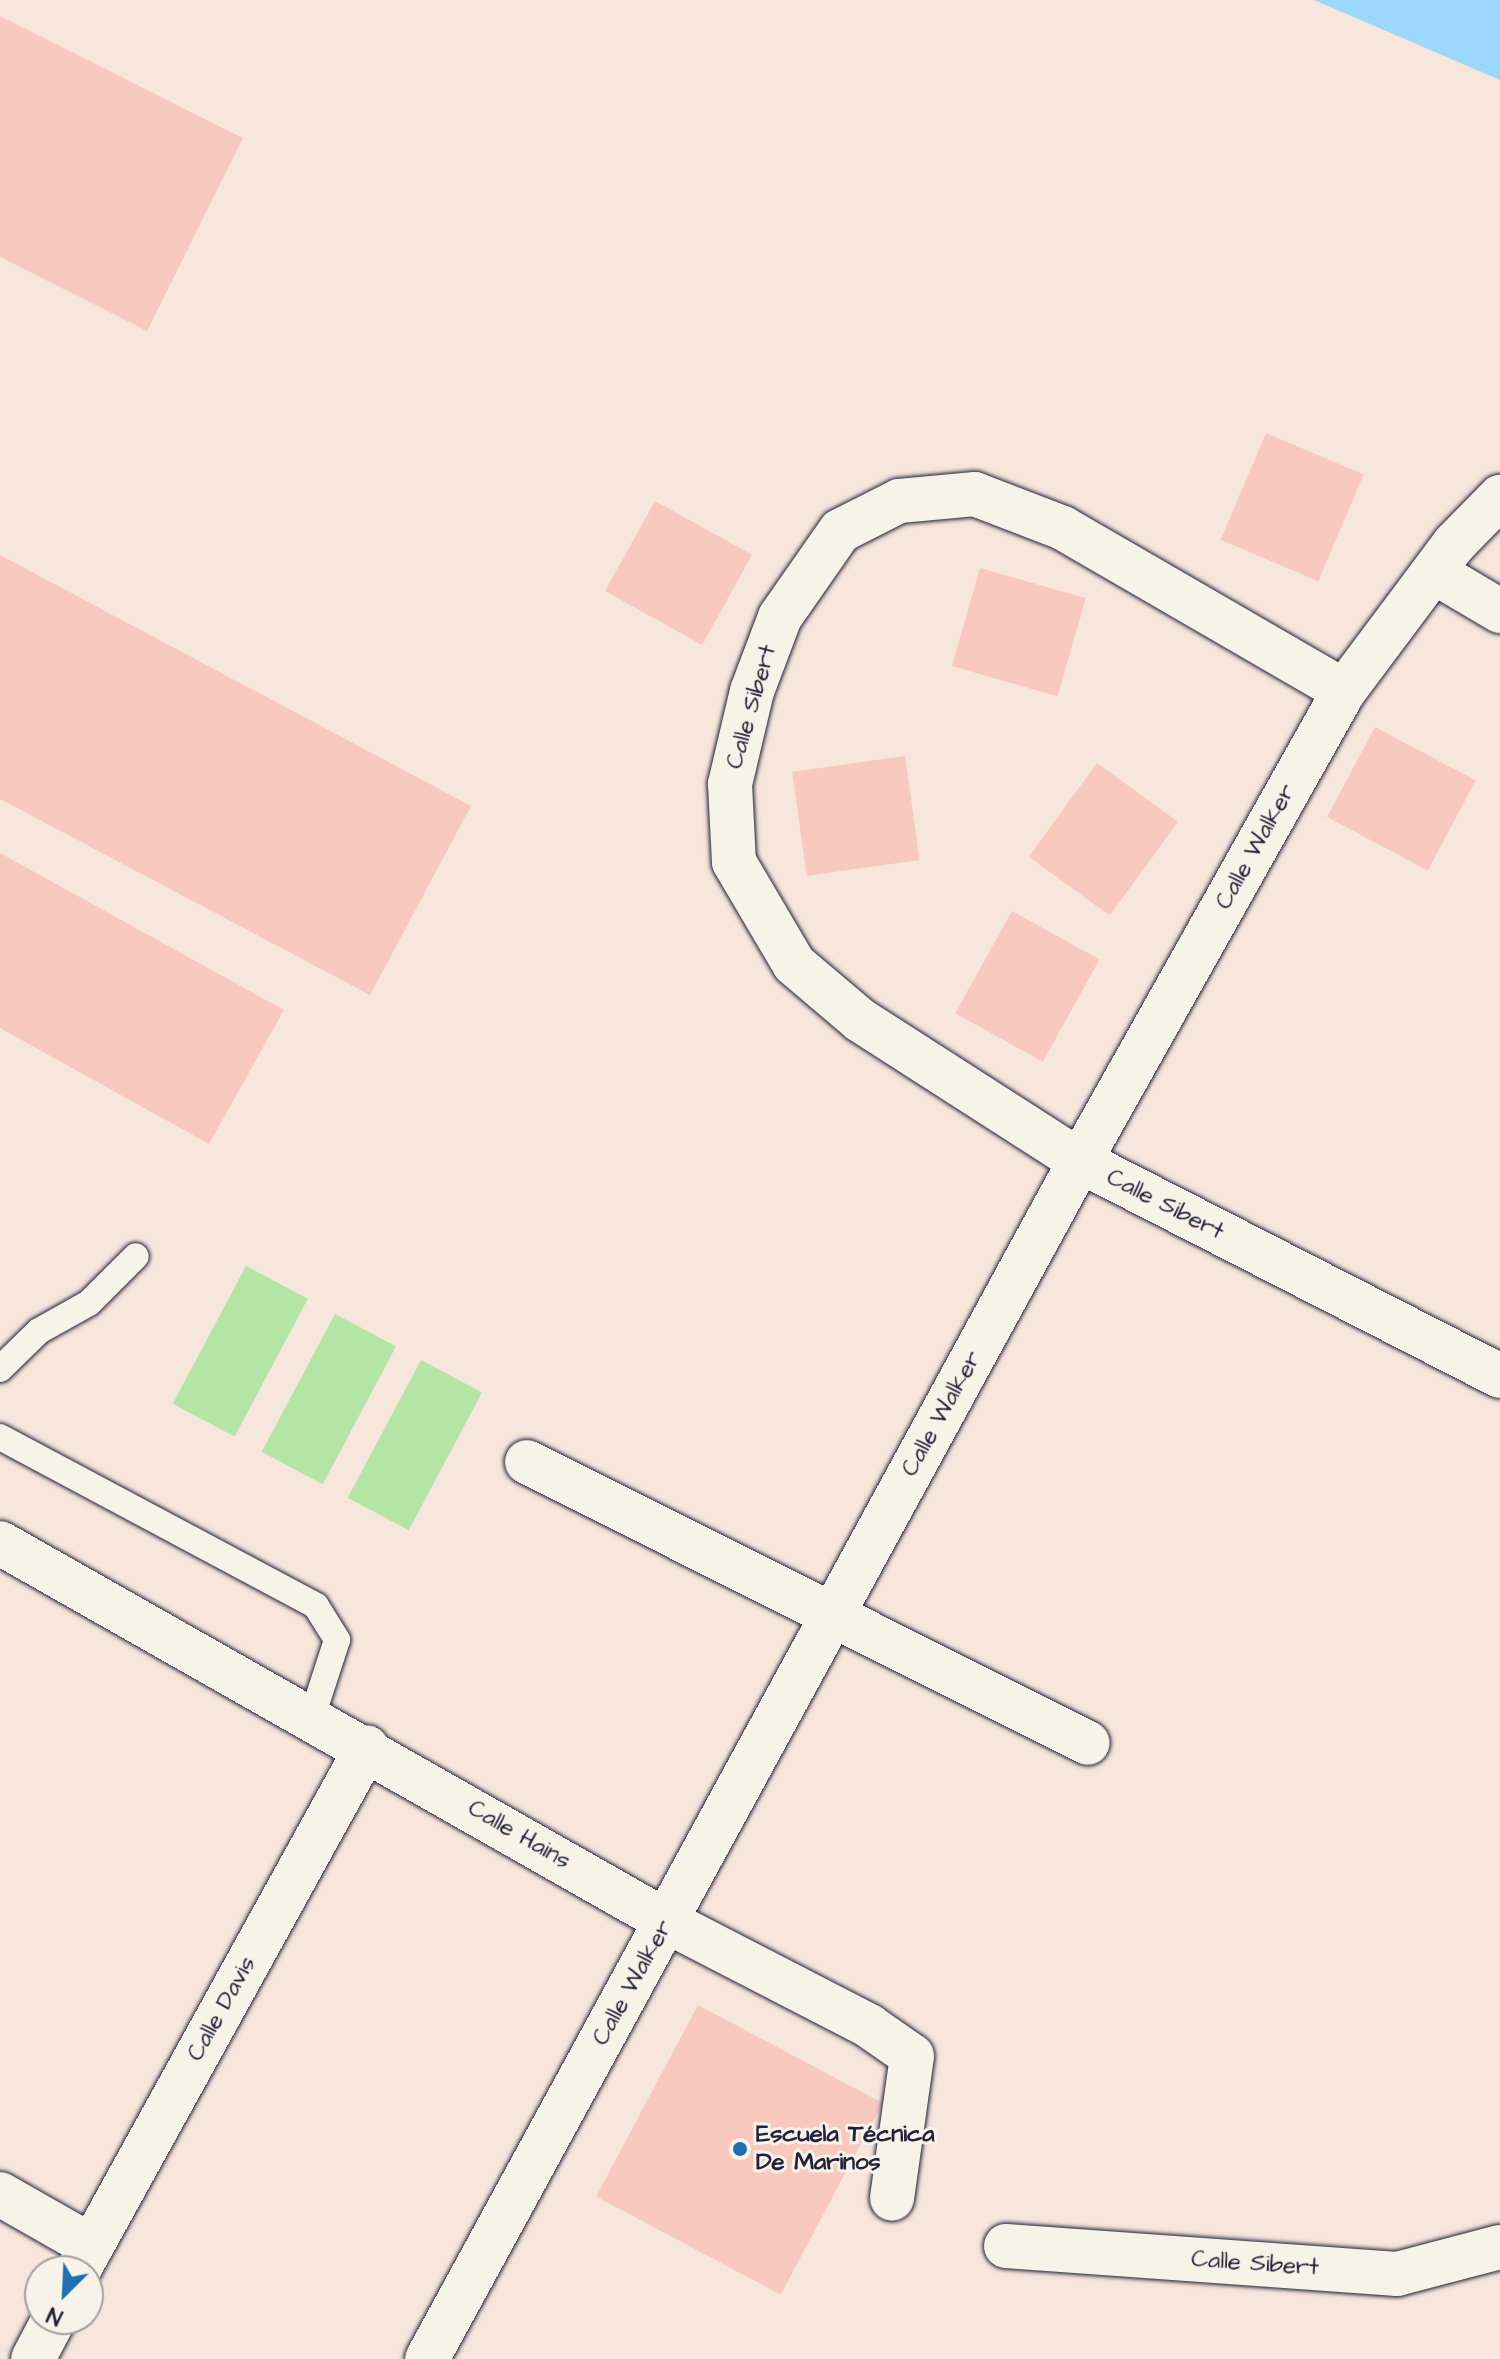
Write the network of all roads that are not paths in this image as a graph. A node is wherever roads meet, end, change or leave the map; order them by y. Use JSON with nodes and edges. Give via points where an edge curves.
{"nodes":[{"id":1,"x":1500,"y":497,"type":"edge"},
{"id":2,"x":1434,"y":572,"type":"junction"},
{"id":3,"x":1500,"y":611,"type":"edge"},
{"id":4,"x":1344,"y":691,"type":"junction"},
{"id":5,"x":1080,"y":1161,"type":"junction"},
{"id":6,"x":136,"y":1256,"type":"dead end"},
{"id":7,"x":0,"y":1369,"type":"edge"},
{"id":8,"x":1500,"y":1376,"type":"edge"},
{"id":9,"x":0,"y":1437,"type":"edge"},
{"id":10,"x":527,"y":1462,"type":"dead end"},
{"id":11,"x":0,"y":1543,"type":"edge"},
{"id":12,"x":831,"y":1618,"type":"junction"},
{"id":13,"x":312,"y":1717,"type":"junction"},
{"id":14,"x":1088,"y":1743,"type":"dead end"},
{"id":15,"x":367,"y":1747,"type":"junction"},
{"id":16,"x":666,"y":1921,"type":"junction"},
{"id":17,"x":0,"y":2194,"type":"edge"},
{"id":18,"x":892,"y":2199,"type":"dead end"},
{"id":19,"x":1006,"y":2246,"type":"dead end"},
{"id":20,"x":1500,"y":2247,"type":"edge"},
{"id":21,"x":80,"y":2255,"type":"edge"},
{"id":22,"x":87,"y":2255,"type":"edge"},
{"id":23,"x":46,"y":2335,"type":"edge"},
{"id":24,"x":33,"y":2359,"type":"edge"},
{"id":25,"x":427,"y":2359,"type":"edge"}],
"edges":[{"from":1,"to":2,"type":"street","name":"Calle Walker"},
{"from":2,"to":3,"type":"street"},
{"from":2,"to":4,"type":"street","name":"Calle Walker"},
{"from":4,"to":5,"type":"street","name":"Calle Walker"},
{"from":4,"to":5,"type":"street","name":"Calle Sibert","via":[[1063,528],[975,494],[899,501],[840,531],[780,617],[752,691],[730,784],[734,862],[794,964],[860,1020]]},
{"from":5,"to":8,"type":"street","name":"Calle Sibert"},
{"from":5,"to":12,"type":"street","name":"Calle Walker"},
{"from":6,"to":7,"type":"lane","via":[[89,1303],[39,1331]]},
{"from":9,"to":13,"type":"lane","via":[[316,1606],[337,1640]]},
{"from":10,"to":12,"type":"street"},
{"from":11,"to":13,"type":"street","name":"Calle Hains"},
{"from":12,"to":14,"type":"street"},
{"from":12,"to":16,"type":"street","name":"Calle Walker"},
{"from":13,"to":15,"type":"street","name":"Calle Hains"},
{"from":15,"to":16,"type":"street","name":"Calle Hains"},
{"from":15,"to":22,"type":"street","name":"Calle Davis"},
{"from":16,"to":18,"type":"street","name":"Calle Hains","via":[[869,2026],[912,2056]]},
{"from":16,"to":25,"type":"street","name":"Calle Walker"},
{"from":17,"to":21,"type":"street"},
{"from":19,"to":20,"type":"street","name":"Calle Sibert","via":[[1397,2274]]},
{"from":23,"to":24,"type":"street"}]}
